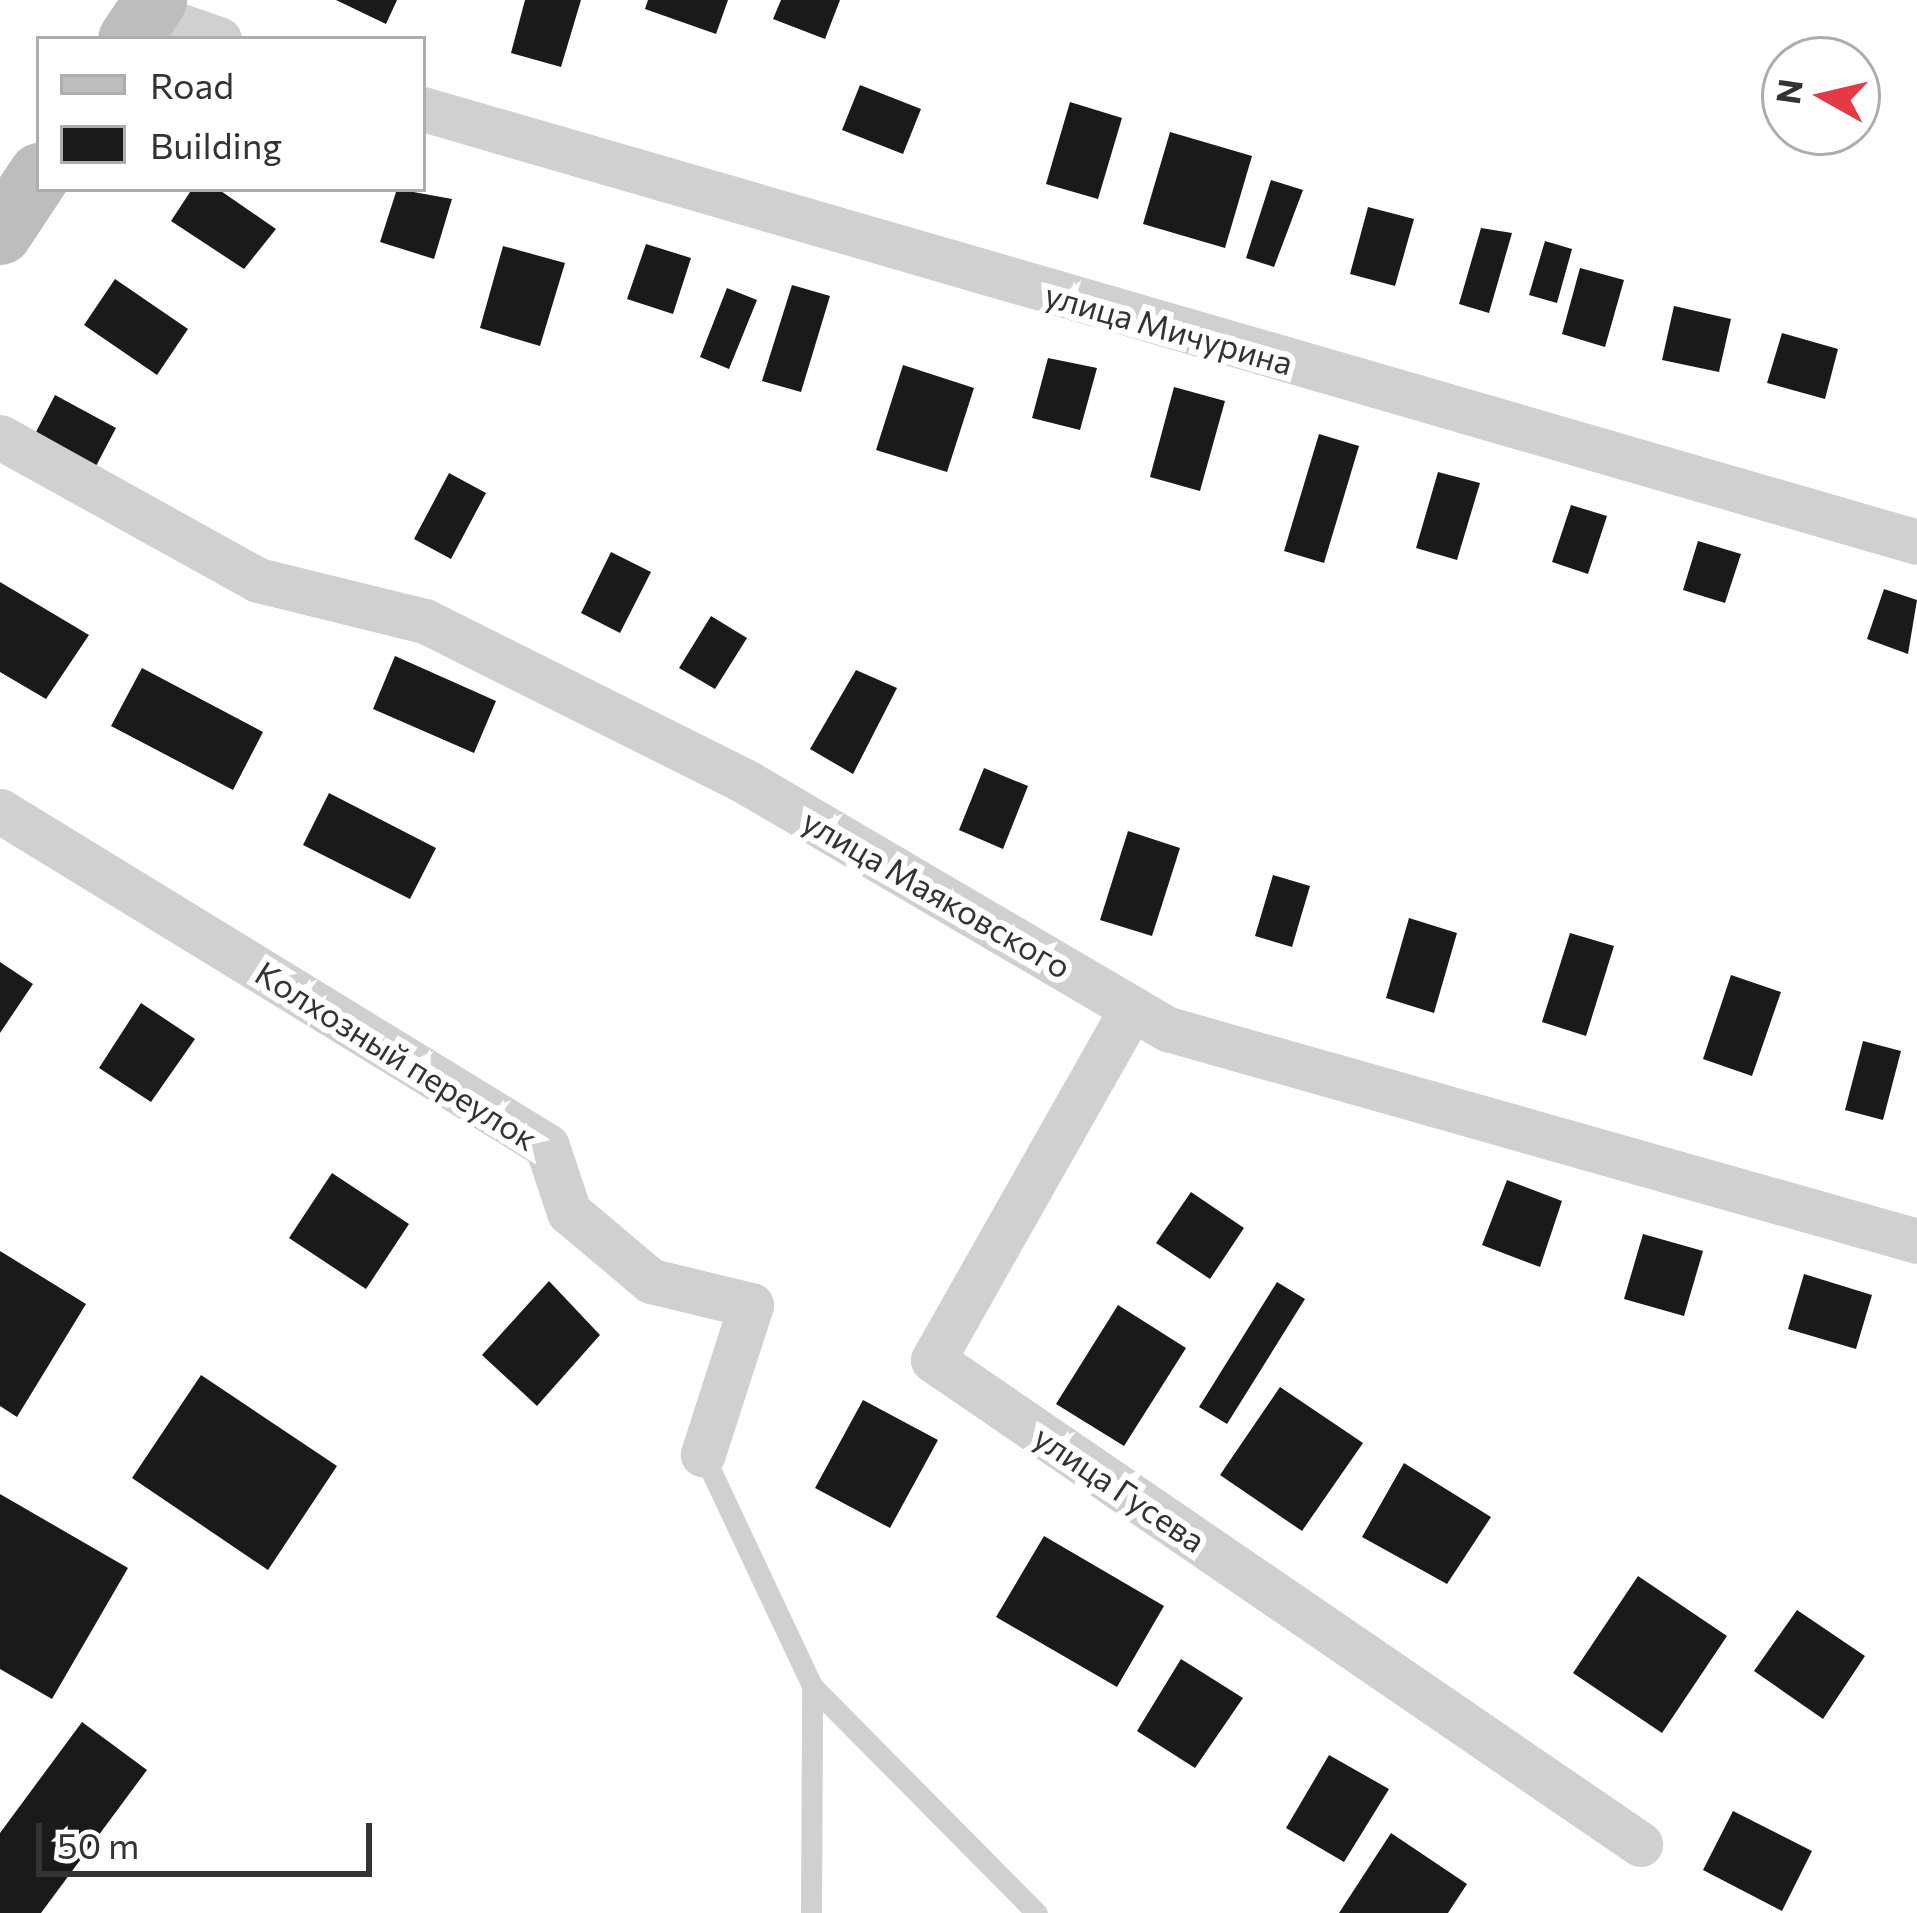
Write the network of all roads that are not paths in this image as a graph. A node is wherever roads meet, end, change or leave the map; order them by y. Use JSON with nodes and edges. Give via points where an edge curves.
{"nodes":[{"id":1,"x":143,"y":18,"type":"edge"},
{"id":2,"x":208,"y":36,"type":"edge"},
{"id":3,"x":426,"y":110,"type":"edge"},
{"id":4,"x":36,"y":179,"type":"edge"},
{"id":5,"x":0,"y":233,"type":"edge"},
{"id":6,"x":0,"y":437,"type":"edge"},
{"id":7,"x":1917,"y":542,"type":"edge"},
{"id":8,"x":0,"y":811,"type":"edge"},
{"id":9,"x":1132,"y":1008,"type":"junction"},
{"id":10,"x":1917,"y":1241,"type":"edge"},
{"id":11,"x":703,"y":1454,"type":"joint"},
{"id":12,"x":812,"y":1686,"type":"junction"},
{"id":13,"x":1640,"y":1844,"type":"dead end"},
{"id":14,"x":811,"y":1913,"type":"edge"},
{"id":15,"x":1037,"y":1913,"type":"edge"}],
"edges":[{"from":1,"to":2,"type":"street"},
{"from":3,"to":7,"type":"street","name":"улица Мичурина"},
{"from":4,"to":5,"type":"main road"},
{"from":6,"to":9,"type":"street","name":"улица Маяковского","via":[[258,580],[425,621],[748,783]]},
{"from":8,"to":11,"type":"street","name":"Колхозный переулок","via":[[548,1145],[569,1212],[651,1281],[751,1305]]},
{"from":9,"to":10,"type":"street","name":"улица Маяковского","via":[[1168,1029]]},
{"from":9,"to":13,"type":"street","name":"улица Гусева","via":[[933,1360]]},
{"from":11,"to":12,"type":"lane"},
{"from":12,"to":14,"type":"lane"},
{"from":12,"to":15,"type":"lane"}]}
